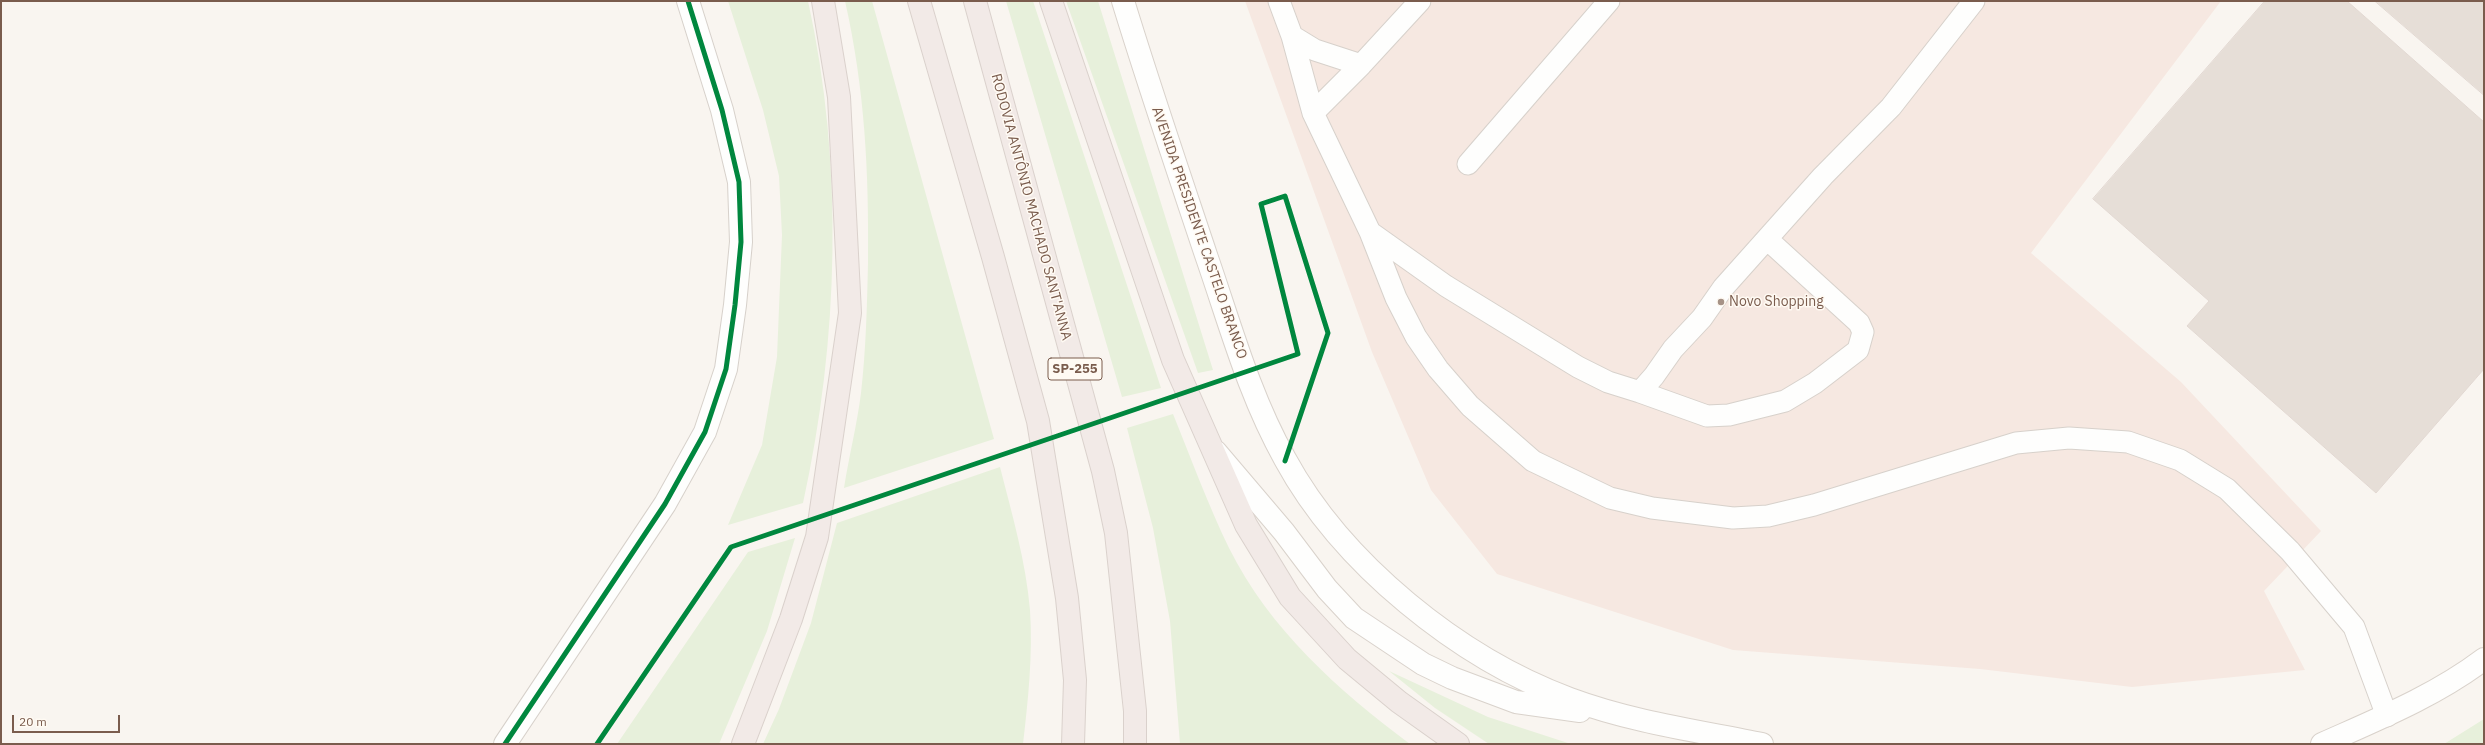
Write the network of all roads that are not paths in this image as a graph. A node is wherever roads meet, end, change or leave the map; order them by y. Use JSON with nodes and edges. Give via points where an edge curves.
{"nodes":[{"id":1,"x":688,"y":1,"type":"edge"},
{"id":2,"x":823,"y":1,"type":"edge"},
{"id":3,"x":919,"y":1,"type":"edge"},
{"id":4,"x":975,"y":1,"type":"edge"},
{"id":5,"x":1051,"y":1,"type":"edge"},
{"id":6,"x":1123,"y":1,"type":"edge"},
{"id":7,"x":1279,"y":1,"type":"edge"},
{"id":8,"x":1420,"y":1,"type":"edge"},
{"id":9,"x":1608,"y":1,"type":"edge"},
{"id":10,"x":1974,"y":1,"type":"edge"},
{"id":11,"x":1292,"y":36,"type":"junction"},
{"id":12,"x":1361,"y":65,"type":"junction"},
{"id":13,"x":1313,"y":113,"type":"junction"},
{"id":14,"x":1468,"y":164,"type":"dead end"},
{"id":15,"x":1370,"y":232,"type":"junction"},
{"id":16,"x":1767,"y":239,"type":"junction"},
{"id":17,"x":1640,"y":392,"type":"junction"},
{"id":18,"x":1211,"y":446,"type":"junction"},
{"id":19,"x":2484,"y":659,"type":"edge"},
{"id":20,"x":2386,"y":716,"type":"junction"},
{"id":21,"x":1638,"y":720,"type":"junction"},
{"id":22,"x":505,"y":744,"type":"edge"},
{"id":23,"x":743,"y":744,"type":"edge"},
{"id":24,"x":1073,"y":744,"type":"edge"},
{"id":25,"x":1135,"y":744,"type":"edge"},
{"id":26,"x":1458,"y":744,"type":"edge"},
{"id":27,"x":1762,"y":744,"type":"edge"},
{"id":28,"x":2322,"y":744,"type":"edge"}],
"edges":[{"from":1,"to":22,"type":"main road","via":[[722,110],[739,182],[741,242],[726,369],[705,432],[665,504]]},
{"from":2,"to":23,"type":"highway","via":[[839,97],[850,313],[817,537],[791,620]]},
{"from":3,"to":24,"type":"highway","number":"SP-255","via":[[1038,421],[1067,598],[1075,680]]},
{"from":4,"to":25,"type":"highway","name":"RODOVIA ANTÔNIO MACHADO SANT'ANNA","number":"SP-255","via":[[1103,471],[1116,533],[1135,711]]},
{"from":5,"to":18,"type":"highway","via":[[1173,360]]},
{"from":6,"to":21,"type":"main road","name":"AVENIDA PRESIDENTE CASTELO BRANCO","via":[[1151,94],[1257,404],[1285,461],[1312,500],[1343,543],[1450,637],[1523,678],[1570,699]]},
{"from":7,"to":11,"type":"lane"},
{"from":8,"to":12,"type":"lane"},
{"from":9,"to":14,"type":"lane"},
{"from":10,"to":16,"type":"lane","via":[[1890,108],[1823,176]]},
{"from":11,"to":12,"type":"lane","via":[[1315,50]]},
{"from":11,"to":13,"type":"lane"},
{"from":12,"to":13,"type":"lane"},
{"from":13,"to":15,"type":"lane"},
{"from":15,"to":17,"type":"lane","via":[[1446,286],[1578,367],[1608,382]]},
{"from":15,"to":20,"type":"lane","via":[[1396,298],[1416,337],[1438,369],[1470,406],[1533,461],[1610,498],[1652,508],[1733,518],[1768,516],[2016,443],[2069,438],[2128,442],[2180,460],[2227,488],[2290,551],[2354,627]]},
{"from":16,"to":17,"type":"lane","via":[[1723,288],[1702,318],[1672,349]]},
{"from":16,"to":17,"type":"lane","via":[[1859,323],[1863,332],[1858,350],[1816,383],[1785,401],[1729,415],[1707,416]]},
{"from":18,"to":21,"type":"main road","via":[[1284,532],[1327,589],[1354,618],[1392,645],[1430,668],[1516,702]]},
{"from":18,"to":26,"type":"highway","via":[[1246,525],[1290,597],[1347,660],[1399,702]]},
{"from":19,"to":20,"type":"main road","via":[[2456,681]]},
{"from":20,"to":28,"type":"main road"},
{"from":21,"to":27,"type":"main road","name":"AVENIDA PRESIDENTE CASTELO BRANCO"}]}
